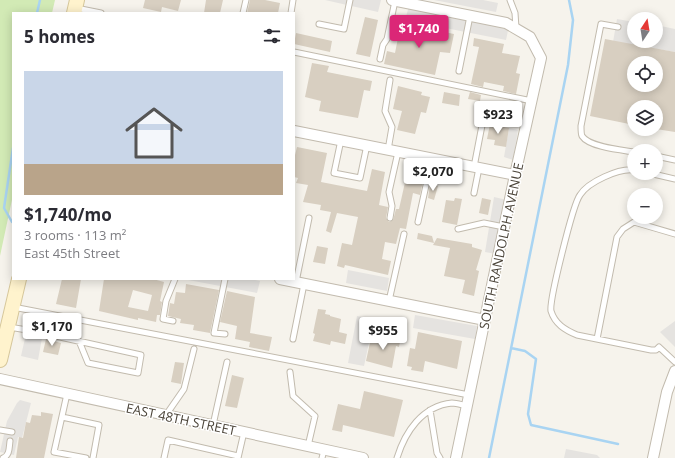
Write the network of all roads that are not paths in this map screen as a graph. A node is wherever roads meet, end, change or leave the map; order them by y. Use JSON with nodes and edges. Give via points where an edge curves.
{"nodes":[{"id":1,"x":246,"y":0,"type":"edge"},
{"id":2,"x":293,"y":0,"type":"edge"},
{"id":3,"x":350,"y":0,"type":"edge"},
{"id":4,"x":393,"y":0,"type":"edge"},
{"id":5,"x":510,"y":0,"type":"edge"},
{"id":6,"x":422,"y":3,"type":"edge"},
{"id":7,"x":76,"y":7,"type":"edge"},
{"id":8,"x":97,"y":12,"type":"edge"},
{"id":9,"x":243,"y":12,"type":"edge"},
{"id":10,"x":291,"y":12,"type":"edge"},
{"id":11,"x":470,"y":16,"type":"junction"},
{"id":12,"x":319,"y":24,"type":"dead end"},
{"id":13,"x":618,"y":27,"type":"dead end"},
{"id":14,"x":516,"y":29,"type":"junction"},
{"id":15,"x":295,"y":52,"type":"edge"},
{"id":16,"x":380,"y":59,"type":"dead end"},
{"id":17,"x":459,"y":70,"type":"dead end"},
{"id":18,"x":390,"y":80,"type":"dead end"},
{"id":19,"x":532,"y":101,"type":"junction"},
{"id":20,"x":505,"y":119,"type":"dead end"},
{"id":21,"x":295,"y":131,"type":"edge"},
{"id":22,"x":341,"y":140,"type":"junction"},
{"id":23,"x":367,"y":145,"type":"junction"},
{"id":24,"x":393,"y":151,"type":"junction"},
{"id":25,"x":627,"y":151,"type":"edge"},
{"id":26,"x":663,"y":157,"type":"edge"},
{"id":27,"x":432,"y":158,"type":"junction"},
{"id":28,"x":675,"y":160,"type":"edge"},
{"id":29,"x":477,"y":167,"type":"junction"},
{"id":30,"x":627,"y":170,"type":"edge"},
{"id":31,"x":516,"y":175,"type":"junction"},
{"id":32,"x":663,"y":176,"type":"edge"},
{"id":33,"x":675,"y":179,"type":"edge"},
{"id":34,"x":474,"y":193,"type":"dead end"},
{"id":35,"x":309,"y":218,"type":"dead end"},
{"id":36,"x":390,"y":218,"type":"dead end"},
{"id":37,"x":418,"y":222,"type":"dead end"},
{"id":38,"x":504,"y":227,"type":"junction"},
{"id":39,"x":458,"y":229,"type":"dead end"},
{"id":40,"x":404,"y":234,"type":"dead end"},
{"id":41,"x":675,"y":234,"type":"edge"},
{"id":42,"x":18,"y":280,"type":"edge"},
{"id":43,"x":175,"y":280,"type":"edge"},
{"id":44,"x":225,"y":280,"type":"edge"},
{"id":45,"x":285,"y":280,"type":"edge"},
{"id":46,"x":300,"y":283,"type":"junction"},
{"id":47,"x":389,"y":301,"type":"junction"},
{"id":48,"x":12,"y":306,"type":"junction"},
{"id":49,"x":485,"y":320,"type":"junction"},
{"id":50,"x":172,"y":322,"type":"dead end"},
{"id":51,"x":8,"y":327,"type":"junction"},
{"id":52,"x":225,"y":334,"type":"dead end"},
{"id":53,"x":293,"y":339,"type":"dead end"},
{"id":54,"x":597,"y":339,"type":"junction"},
{"id":55,"x":79,"y":341,"type":"junction"},
{"id":56,"x":194,"y":349,"type":"dead end"},
{"id":57,"x":0,"y":360,"type":"edge"},
{"id":58,"x":227,"y":362,"type":"dead end"},
{"id":59,"x":675,"y":362,"type":"edge"},
{"id":60,"x":675,"y":371,"type":"edge"},
{"id":61,"x":290,"y":372,"type":"dead end"},
{"id":62,"x":0,"y":380,"type":"edge"},
{"id":63,"x":67,"y":394,"type":"junction"},
{"id":64,"x":470,"y":395,"type":"junction"},
{"id":65,"x":467,"y":406,"type":"junction"},
{"id":66,"x":430,"y":410,"type":"junction"},
{"id":67,"x":166,"y":416,"type":"junction"},
{"id":68,"x":62,"y":417,"type":"junction"},
{"id":69,"x":212,"y":426,"type":"junction"},
{"id":70,"x":0,"y":430,"type":"edge"},
{"id":71,"x":12,"y":432,"type":"dead end"},
{"id":72,"x":244,"y":432,"type":"junction"},
{"id":73,"x":10,"y":441,"type":"dead end"},
{"id":74,"x":308,"y":446,"type":"junction"},
{"id":75,"x":323,"y":454,"type":"edge"},
{"id":76,"x":238,"y":457,"type":"edge"},
{"id":77,"x":2,"y":458,"type":"edge"},
{"id":78,"x":86,"y":458,"type":"edge"},
{"id":79,"x":93,"y":458,"type":"edge"},
{"id":80,"x":164,"y":458,"type":"edge"},
{"id":81,"x":363,"y":458,"type":"edge"},
{"id":82,"x":397,"y":458,"type":"edge"},
{"id":83,"x":440,"y":458,"type":"edge"},
{"id":84,"x":456,"y":458,"type":"edge"},
{"id":85,"x":653,"y":458,"type":"edge"}],
"edges":[{"from":1,"to":9,"type":"lane"},
{"from":2,"to":10,"type":"lane"},
{"from":3,"to":12,"type":"lane","via":[[344,29]]},
{"from":4,"to":6,"type":"street"},
{"from":4,"to":16,"type":"lane","via":[[387,39]]},
{"from":5,"to":14,"type":"lane","via":[[515,13]]},
{"from":6,"to":11,"type":"street"},
{"from":7,"to":8,"type":"lane"},
{"from":11,"to":14,"type":"street","via":[[506,24]]},
{"from":11,"to":17,"type":"lane"},
{"from":13,"to":25,"type":"lane","via":[[601,24],[581,126],[582,136],[595,145]]},
{"from":14,"to":19,"type":"street","name":"SOUTH RANDOLPH AVENUE","via":[[530,37],[541,58]]},
{"from":15,"to":19,"type":"lane"},
{"from":18,"to":24,"type":"lane","via":[[385,111],[392,127]]},
{"from":19,"to":31,"type":"street","name":"SOUTH RANDOLPH AVENUE"},
{"from":20,"to":29,"type":"lane","via":[[484,115]]},
{"from":21,"to":22,"type":"street"},
{"from":22,"to":23,"type":"street"},
{"from":22,"to":23,"type":"lane","via":[[334,173],[360,178]]},
{"from":23,"to":24,"type":"street"},
{"from":24,"to":27,"type":"street"},
{"from":24,"to":36,"type":"lane","via":[[388,192],[392,206]]},
{"from":26,"to":28,"type":"lane"},
{"from":27,"to":29,"type":"street"},
{"from":27,"to":37,"type":"lane"},
{"from":29,"to":31,"type":"street"},
{"from":29,"to":34,"type":"lane"},
{"from":30,"to":54,"type":"lane","via":[[590,184],[579,196],[558,269],[551,304],[555,320],[560,326],[577,335]]},
{"from":31,"to":38,"type":"street","name":"SOUTH RANDOLPH AVENUE"},
{"from":32,"to":33,"type":"lane"},
{"from":35,"to":46,"type":"lane"},
{"from":38,"to":39,"type":"lane","via":[[484,223]]},
{"from":38,"to":49,"type":"street","name":"SOUTH RANDOLPH AVENUE"},
{"from":40,"to":47,"type":"lane"},
{"from":41,"to":54,"type":"lane","via":[[634,222],[623,229],[617,237]]},
{"from":42,"to":48,"type":"street"},
{"from":43,"to":50,"type":"lane","via":[[166,301],[163,319]]},
{"from":44,"to":52,"type":"lane","via":[[214,333]]},
{"from":45,"to":46,"type":"street"},
{"from":46,"to":47,"type":"street"},
{"from":46,"to":53,"type":"lane"},
{"from":47,"to":49,"type":"street"},
{"from":48,"to":51,"type":"street"},
{"from":48,"to":64,"type":"lane"},
{"from":49,"to":64,"type":"street","name":"SOUTH RANDOLPH AVENUE"},
{"from":51,"to":55,"type":"lane"},
{"from":51,"to":57,"type":"street"},
{"from":54,"to":59,"type":"lane","via":[[651,350],[659,347]]},
{"from":55,"to":55,"type":"lane","via":[[88,363],[138,374],[141,355]]},
{"from":56,"to":67,"type":"lane","via":[[184,389]]},
{"from":58,"to":69,"type":"lane"},
{"from":60,"to":85,"type":"street","via":[[667,392]]},
{"from":61,"to":74,"type":"lane","via":[[293,396],[315,416]]},
{"from":62,"to":63,"type":"street","name":"EAST 48TH STREET"},
{"from":63,"to":67,"type":"street","name":"EAST 48TH STREET"},
{"from":63,"to":68,"type":"lane"},
{"from":64,"to":65,"type":"street","name":"SOUTH RANDOLPH AVENUE"},
{"from":65,"to":66,"type":"lane","via":[[453,403]]},
{"from":65,"to":84,"type":"street","name":"SOUTH RANDOLPH AVENUE"},
{"from":66,"to":82,"type":"lane","via":[[410,428],[400,446]]},
{"from":66,"to":83,"type":"lane"},
{"from":67,"to":69,"type":"street","name":"EAST 48TH STREET"},
{"from":68,"to":78,"type":"lane","via":[[54,452]]},
{"from":68,"to":79,"type":"lane","via":[[99,426]]},
{"from":69,"to":72,"type":"street","name":"EAST 48TH STREET"},
{"from":70,"to":71,"type":"lane"},
{"from":72,"to":74,"type":"street","name":"EAST 48TH STREET"},
{"from":72,"to":76,"type":"lane"},
{"from":73,"to":77,"type":"lane","via":[[9,453]]},
{"from":74,"to":75,"type":"street","name":"EAST 48TH STREET"},
{"from":75,"to":81,"type":"street","name":"EAST 48TH STREET"},
{"from":76,"to":80,"type":"lane","via":[[168,440]]}]}
